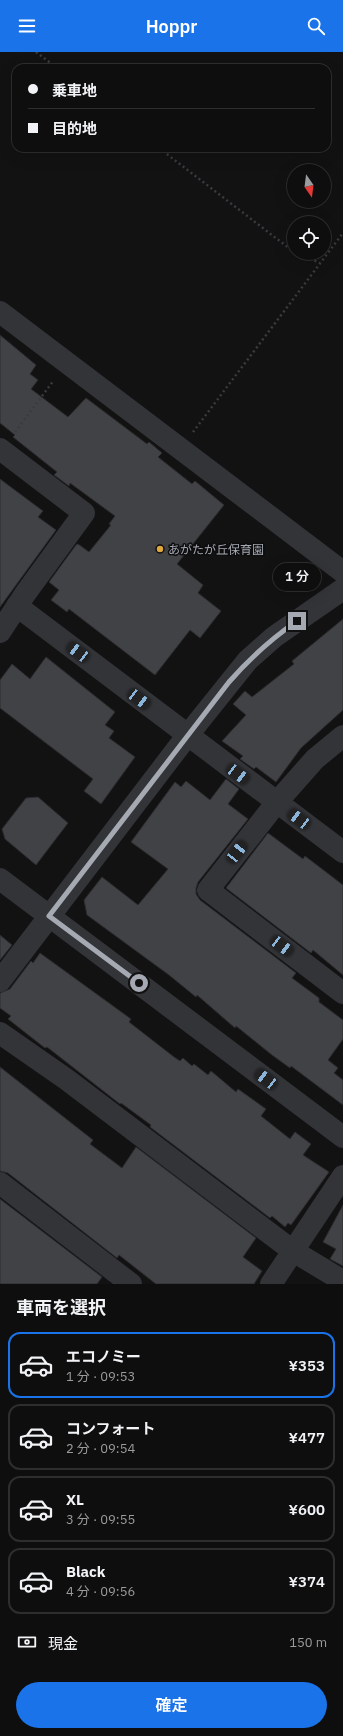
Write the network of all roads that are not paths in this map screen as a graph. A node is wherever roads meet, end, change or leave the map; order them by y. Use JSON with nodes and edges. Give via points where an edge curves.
{"nodes":[{"id":1,"x":0,"y":312,"type":"edge"},
{"id":2,"x":0,"y":450,"type":"edge"},
{"id":3,"x":343,"y":572,"type":"edge"},
{"id":4,"x":343,"y":590,"type":"edge"},
{"id":5,"x":17,"y":606,"type":"junction"},
{"id":6,"x":0,"y":632,"type":"edge"},
{"id":7,"x":188,"y":736,"type":"junction"},
{"id":8,"x":343,"y":736,"type":"edge"},
{"id":9,"x":277,"y":802,"type":"junction"},
{"id":10,"x":343,"y":852,"type":"edge"},
{"id":11,"x":0,"y":879,"type":"edge"},
{"id":12,"x":49,"y":916,"type":"junction"},
{"id":13,"x":0,"y":981,"type":"edge"},
{"id":14,"x":343,"y":993,"type":"edge"},
{"id":15,"x":0,"y":1033,"type":"edge"},
{"id":16,"x":343,"y":1137,"type":"edge"},
{"id":17,"x":343,"y":1176,"type":"edge"},
{"id":18,"x":0,"y":1183,"type":"edge"},
{"id":19,"x":293,"y":1251,"type":"junction"},
{"id":20,"x":343,"y":1281,"type":"edge"},
{"id":21,"x":131,"y":1284,"type":"edge"},
{"id":22,"x":271,"y":1284,"type":"edge"}],
"edges":[{"from":1,"to":3,"type":"street"},
{"from":2,"to":5,"type":"street","via":[[84,513]]},
{"from":4,"to":7,"type":"street","via":[[274,637],[248,660]]},
{"from":5,"to":6,"type":"street"},
{"from":5,"to":7,"type":"street"},
{"from":7,"to":9,"type":"street"},
{"from":7,"to":12,"type":"street"},
{"from":8,"to":9,"type":"street","via":[[315,759]]},
{"from":9,"to":10,"type":"street"},
{"from":9,"to":14,"type":"street","via":[[208,890]]},
{"from":11,"to":12,"type":"street"},
{"from":12,"to":13,"type":"street"},
{"from":12,"to":16,"type":"street"},
{"from":15,"to":19,"type":"street","via":[[66,1079]]},
{"from":17,"to":19,"type":"street"},
{"from":18,"to":21,"type":"street"},
{"from":19,"to":20,"type":"street"},
{"from":19,"to":22,"type":"street"}]}
